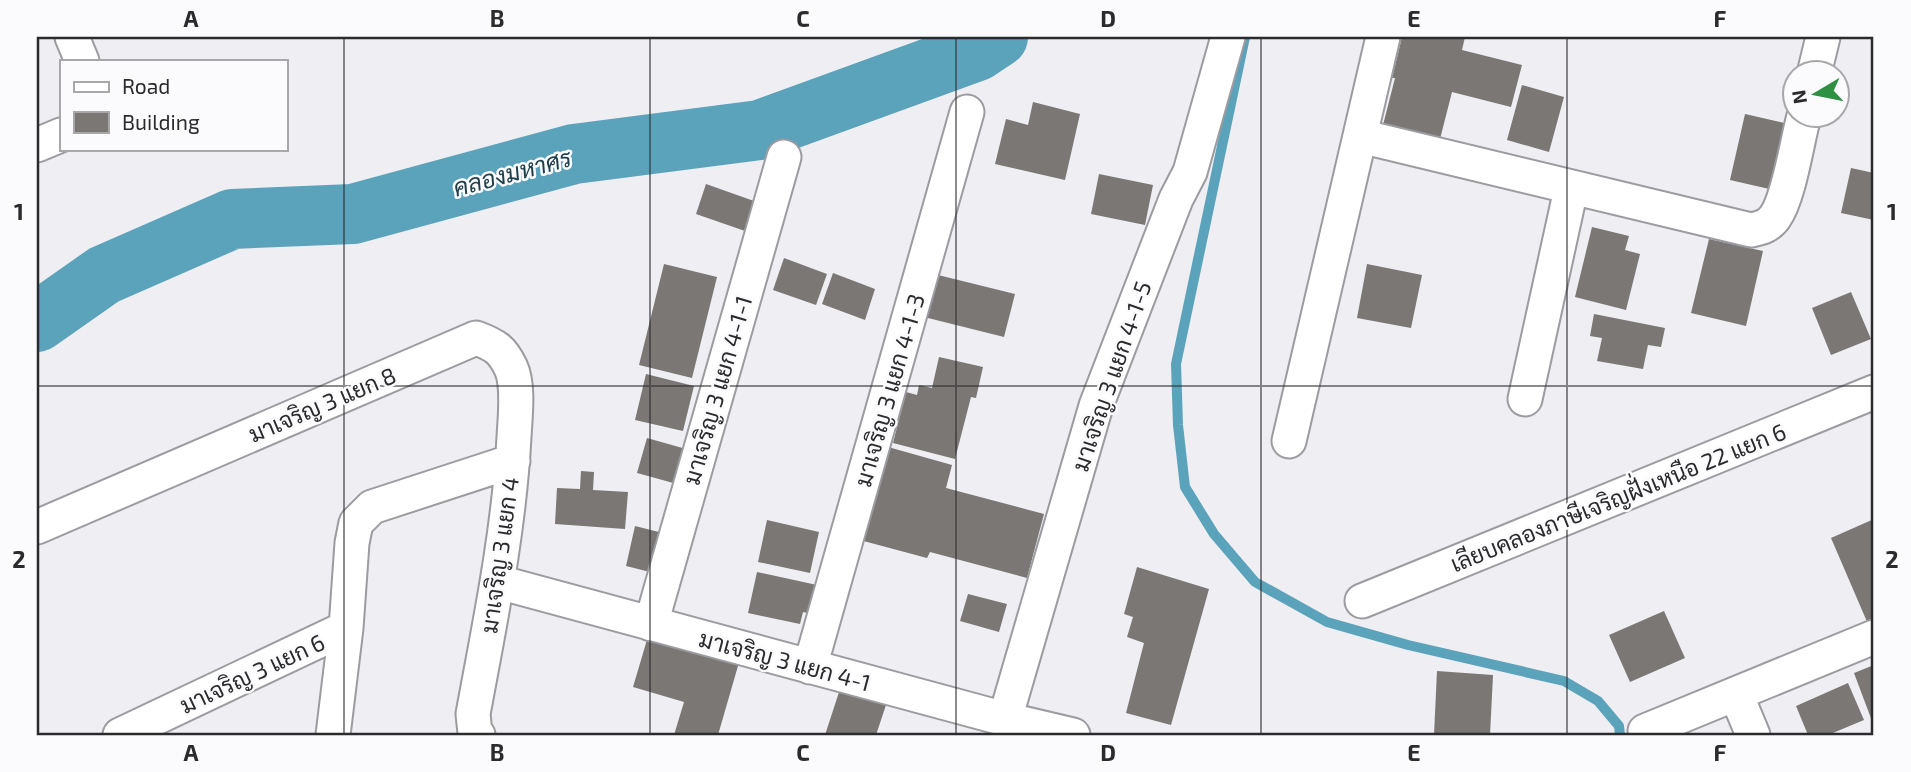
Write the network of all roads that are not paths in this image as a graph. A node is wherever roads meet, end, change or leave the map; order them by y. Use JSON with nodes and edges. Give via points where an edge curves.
{"nodes":[{"id":1,"x":72,"y":37,"type":"edge"},
{"id":2,"x":1228,"y":37,"type":"edge"},
{"id":3,"x":1382,"y":37,"type":"edge"},
{"id":4,"x":1823,"y":37,"type":"edge"},
{"id":5,"x":82,"y":60,"type":"edge"},
{"id":6,"x":1817,"y":60,"type":"edge"},
{"id":7,"x":967,"y":112,"type":"dead end"},
{"id":8,"x":1800,"y":130,"type":"edge"},
{"id":9,"x":60,"y":135,"type":"edge"},
{"id":10,"x":1360,"y":136,"type":"junction"},
{"id":11,"x":37,"y":145,"type":"edge"},
{"id":12,"x":784,"y":157,"type":"dead end"},
{"id":13,"x":1571,"y":189,"type":"junction"},
{"id":14,"x":1874,"y":392,"type":"edge"},
{"id":15,"x":1525,"y":399,"type":"dead end"},
{"id":16,"x":1289,"y":441,"type":"dead end"},
{"id":17,"x":513,"y":461,"type":"junction"},
{"id":18,"x":37,"y":527,"type":"edge"},
{"id":19,"x":498,"y":582,"type":"junction"},
{"id":20,"x":1362,"y":601,"type":"dead end"},
{"id":21,"x":651,"y":624,"type":"junction"},
{"id":22,"x":346,"y":628,"type":"junction"},
{"id":23,"x":1874,"y":637,"type":"edge"},
{"id":24,"x":810,"y":667,"type":"junction"},
{"id":25,"x":1736,"y":694,"type":"junction"},
{"id":26,"x":1005,"y":719,"type":"junction"},
{"id":27,"x":1645,"y":731,"type":"dead end"},
{"id":28,"x":120,"y":735,"type":"edge"},
{"id":29,"x":334,"y":735,"type":"edge"},
{"id":30,"x":478,"y":735,"type":"edge"},
{"id":31,"x":1073,"y":735,"type":"edge"},
{"id":32,"x":1753,"y":735,"type":"edge"}],
"edges":[{"from":1,"to":5,"type":"street"},
{"from":2,"to":26,"type":"street","name":"มาเจริญ 3 แยก 4-1-5","via":[[1190,172],[1096,406]]},
{"from":3,"to":10,"type":"street"},
{"from":4,"to":6,"type":"street"},
{"from":7,"to":24,"type":"street","name":"มาเจริญ 3 แยก 4-1-3"},
{"from":8,"to":13,"type":"street","via":[[1783,200],[1765,227],[1751,230]]},
{"from":9,"to":11,"type":"street"},
{"from":10,"to":13,"type":"street"},
{"from":10,"to":16,"type":"street"},
{"from":12,"to":21,"type":"street","name":"มาเจริญ 3 แยก 4-1-1"},
{"from":13,"to":15,"type":"street"},
{"from":14,"to":20,"type":"street","name":"เลียบคลองภาษีเจริญฝั่งเหนือ 22 แยก 6"},
{"from":17,"to":18,"type":"street","name":"มาเจริญ 3 แยก 8","via":[[516,408],[512,370],[496,345],[476,338]]},
{"from":17,"to":19,"type":"street","name":"มาเจริญ 3 แยก 4"},
{"from":17,"to":22,"type":"street","name":"มาเจริญ 3 แยก 4","via":[[372,507],[356,523]]},
{"from":19,"to":21,"type":"street","name":"มาเจริญ 3 แยก 4-1"},
{"from":19,"to":30,"type":"street","name":"มาเจริญ 3 แยก 4","via":[[472,714]]},
{"from":21,"to":24,"type":"street","name":"มาเจริญ 3 แยก 4-1"},
{"from":22,"to":28,"type":"street","name":"มาเจริญ 3 แยก 6"},
{"from":22,"to":29,"type":"street","name":"มาเจริญ 3 แยก 4"},
{"from":23,"to":25,"type":"street"},
{"from":24,"to":26,"type":"street","name":"มาเจริญ 3 แยก 4-1"},
{"from":25,"to":27,"type":"street"},
{"from":25,"to":32,"type":"street"},
{"from":26,"to":31,"type":"street","name":"มาเจริญ 3 แยก 4-1"}]}
